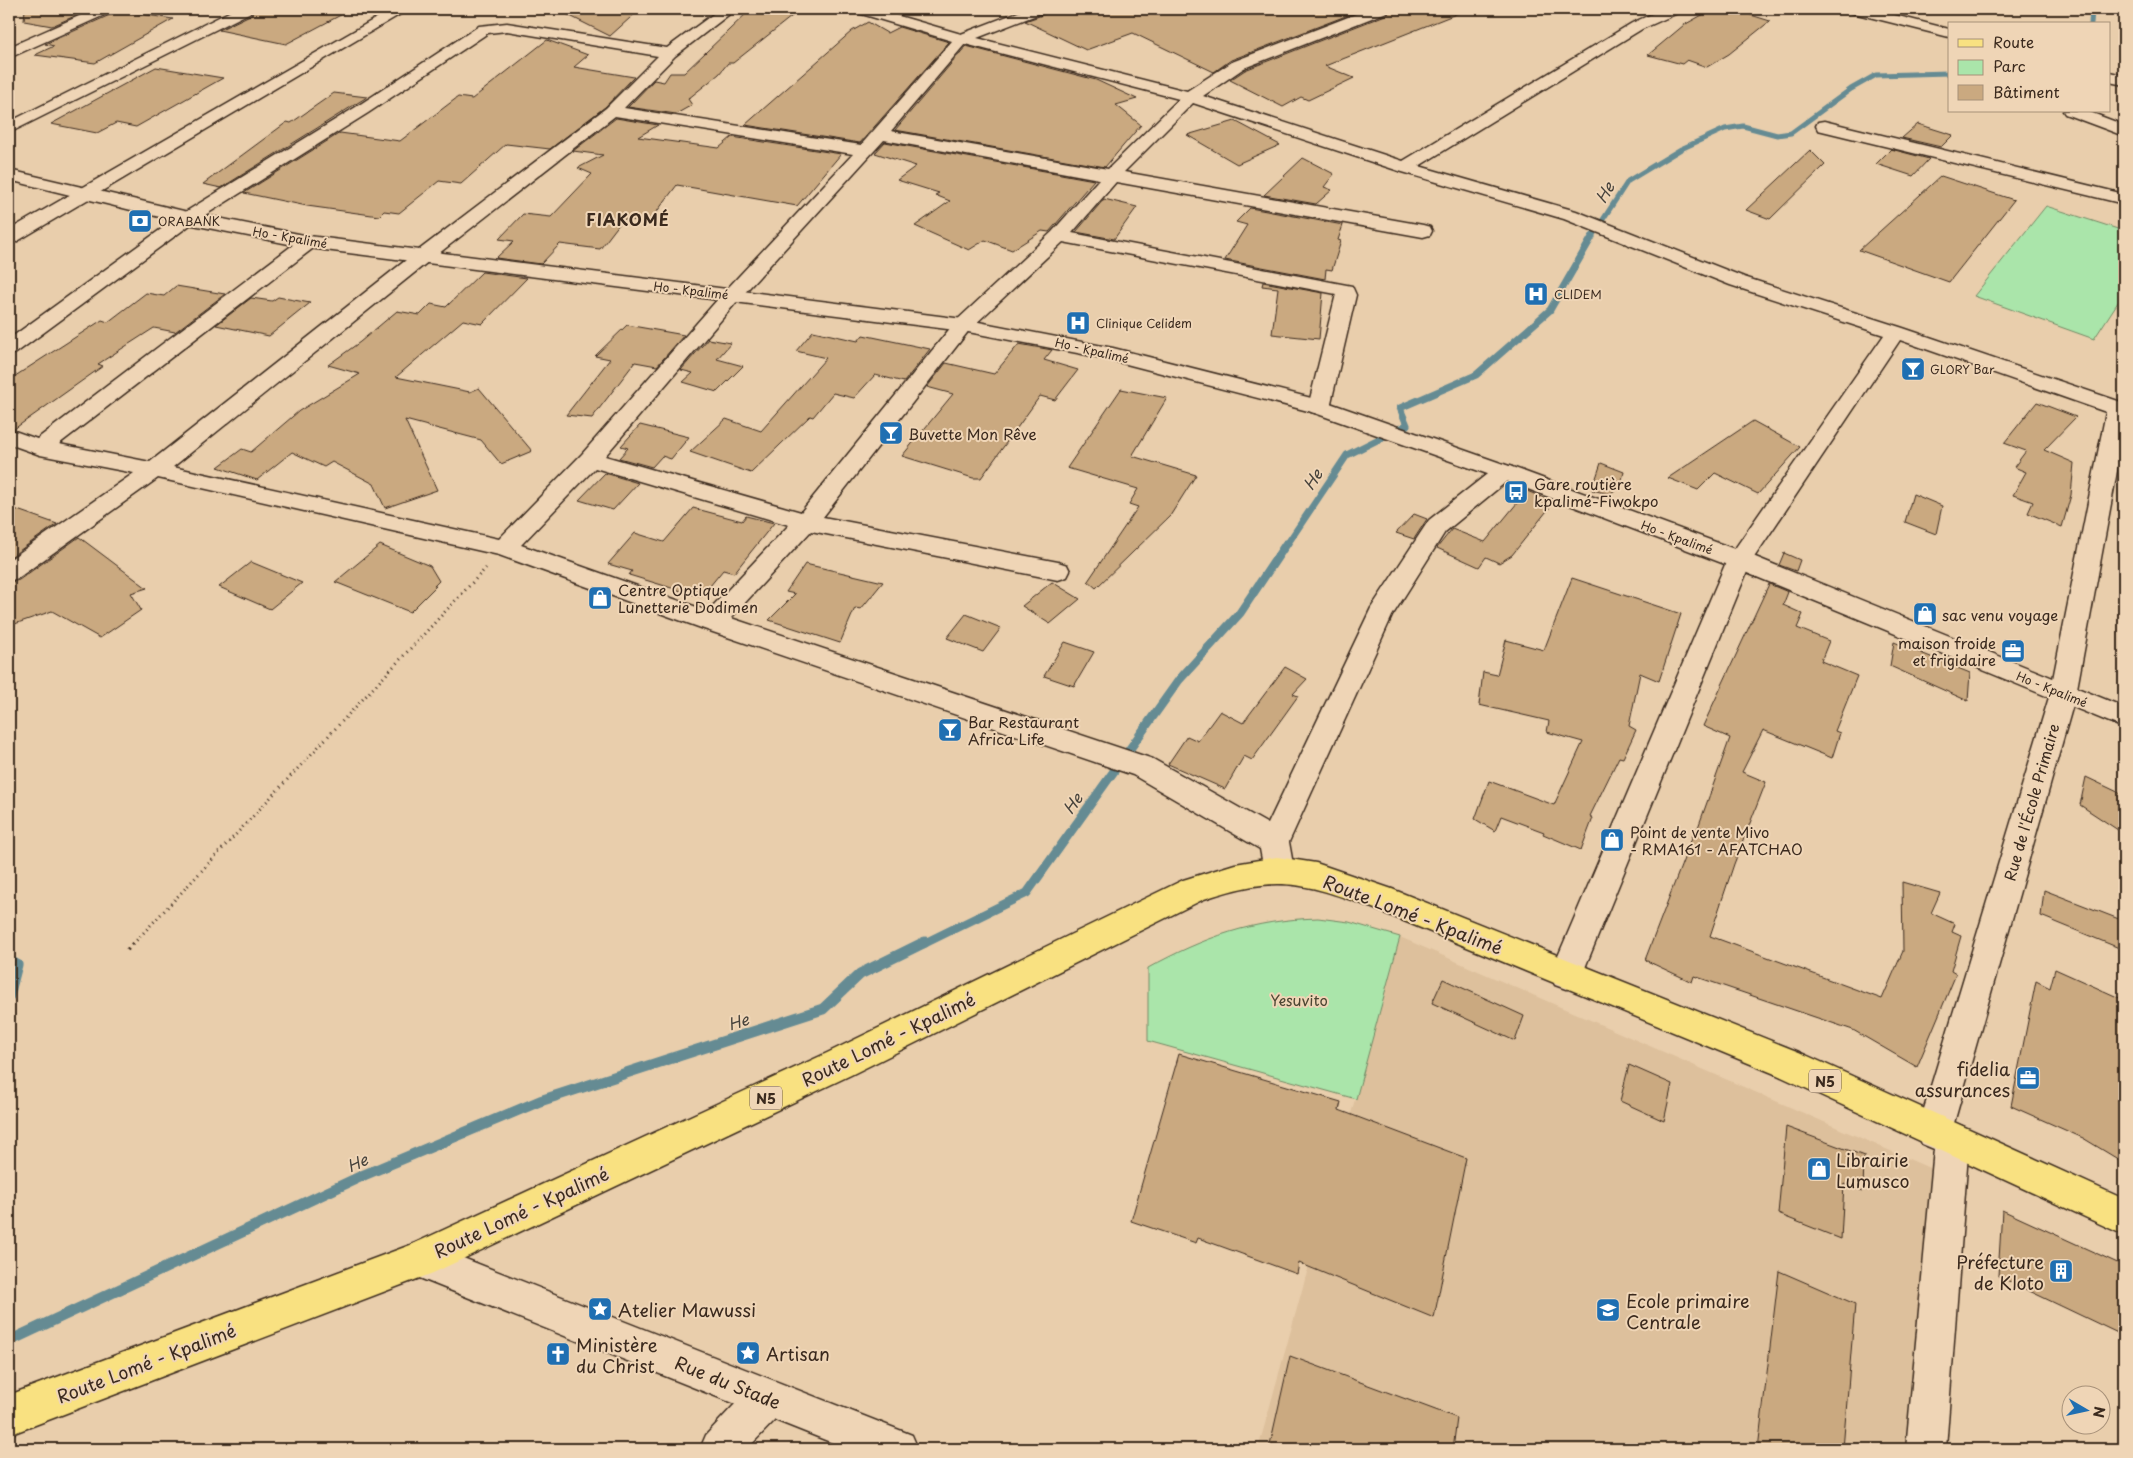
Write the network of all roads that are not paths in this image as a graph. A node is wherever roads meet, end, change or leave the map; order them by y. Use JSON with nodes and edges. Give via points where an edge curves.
{"nodes":[{"id":1,"x":106,"y":9,"type":"edge"},
{"id":2,"x":246,"y":9,"type":"edge"},
{"id":3,"x":402,"y":9,"type":"edge"},
{"id":4,"x":729,"y":9,"type":"edge"},
{"id":5,"x":860,"y":9,"type":"edge"},
{"id":6,"x":1040,"y":9,"type":"edge"},
{"id":7,"x":1382,"y":9,"type":"edge"},
{"id":8,"x":1675,"y":9,"type":"edge"},
{"id":9,"x":1854,"y":9,"type":"edge"},
{"id":10,"x":1892,"y":12,"type":"edge"},
{"id":11,"x":1948,"y":33,"type":"edge"},
{"id":12,"x":962,"y":39,"type":"junction"},
{"id":13,"x":9,"y":53,"type":"edge"},
{"id":14,"x":670,"y":53,"type":"junction"},
{"id":15,"x":2110,"y":77,"type":"edge"},
{"id":16,"x":2124,"y":80,"type":"edge"},
{"id":17,"x":1190,"y":97,"type":"junction"},
{"id":18,"x":612,"y":111,"type":"junction"},
{"id":19,"x":2074,"y":112,"type":"edge"},
{"id":20,"x":1824,"y":126,"type":"dead end"},
{"id":21,"x":9,"y":128,"type":"edge"},
{"id":22,"x":2124,"y":131,"type":"edge"},
{"id":23,"x":879,"y":134,"type":"junction"},
{"id":24,"x":865,"y":150,"type":"junction"},
{"id":25,"x":1405,"y":167,"type":"junction"},
{"id":26,"x":9,"y":175,"type":"edge"},
{"id":27,"x":1112,"y":175,"type":"junction"},
{"id":28,"x":86,"y":194,"type":"junction"},
{"id":29,"x":2124,"y":199,"type":"edge"},
{"id":30,"x":188,"y":218,"type":"junction"},
{"id":31,"x":1423,"y":231,"type":"dead end"},
{"id":32,"x":1059,"y":236,"type":"junction"},
{"id":33,"x":9,"y":238,"type":"edge"},
{"id":34,"x":309,"y":242,"type":"junction"},
{"id":35,"x":422,"y":257,"type":"junction"},
{"id":36,"x":732,"y":295,"type":"junction"},
{"id":37,"x":963,"y":325,"type":"junction"},
{"id":38,"x":1896,"y":332,"type":"junction"},
{"id":39,"x":9,"y":349,"type":"edge"},
{"id":40,"x":1319,"y":407,"type":"junction"},
{"id":41,"x":2121,"y":409,"type":"edge"},
{"id":42,"x":9,"y":436,"type":"edge"},
{"id":43,"x":40,"y":448,"type":"junction"},
{"id":44,"x":590,"y":459,"type":"junction"},
{"id":45,"x":154,"y":470,"type":"junction"},
{"id":46,"x":1504,"y":472,"type":"junction"},
{"id":47,"x":806,"y":522,"type":"junction"},
{"id":48,"x":504,"y":548,"type":"junction"},
{"id":49,"x":1739,"y":560,"type":"junction"},
{"id":50,"x":1058,"y":571,"type":"dead end"},
{"id":51,"x":9,"y":572,"type":"edge"},
{"id":52,"x":713,"y":622,"type":"junction"},
{"id":53,"x":2063,"y":694,"type":"junction"},
{"id":54,"x":2124,"y":718,"type":"edge"},
{"id":55,"x":1276,"y":856,"type":"junction"},
{"id":56,"x":1566,"y":975,"type":"junction"},
{"id":57,"x":1943,"y":1135,"type":"junction"},
{"id":58,"x":2124,"y":1217,"type":"edge"},
{"id":59,"x":420,"y":1260,"type":"junction"},
{"id":60,"x":768,"y":1398,"type":"junction"},
{"id":61,"x":9,"y":1415,"type":"edge"},
{"id":62,"x":720,"y":1449,"type":"edge"},
{"id":63,"x":898,"y":1449,"type":"edge"},
{"id":64,"x":1926,"y":1449,"type":"edge"}],
"edges":[{"from":1,"to":13,"type":"street"},
{"from":2,"to":21,"type":"street"},
{"from":3,"to":28,"type":"street"},
{"from":4,"to":14,"type":"street"},
{"from":5,"to":12,"type":"street"},
{"from":6,"to":12,"type":"street"},
{"from":7,"to":17,"type":"street","via":[[1238,65]]},
{"from":8,"to":25,"type":"street","via":[[1637,26]]},
{"from":9,"to":10,"type":"street"},
{"from":10,"to":11,"type":"street"},
{"from":12,"to":17,"type":"street"},
{"from":12,"to":23,"type":"street"},
{"from":14,"to":18,"type":"street"},
{"from":14,"to":30,"type":"street","via":[[507,27],[484,29],[362,110]]},
{"from":15,"to":16,"type":"street"},
{"from":17,"to":25,"type":"street"},
{"from":17,"to":27,"type":"street"},
{"from":18,"to":24,"type":"street"},
{"from":18,"to":35,"type":"street"},
{"from":19,"to":22,"type":"street"},
{"from":20,"to":29,"type":"street"},
{"from":23,"to":24,"type":"street"},
{"from":23,"to":27,"type":"street"},
{"from":24,"to":36,"type":"street"},
{"from":25,"to":38,"type":"street","via":[[1570,214],[1737,281]]},
{"from":26,"to":28,"type":"street","name":"Ho - Kpalimé"},
{"from":27,"to":31,"type":"street"},
{"from":27,"to":32,"type":"street"},
{"from":28,"to":30,"type":"street","name":"Ho - Kpalimé"},
{"from":28,"to":33,"type":"street"},
{"from":30,"to":34,"type":"street","name":"Ho - Kpalimé"},
{"from":30,"to":39,"type":"street"},
{"from":32,"to":37,"type":"street"},
{"from":32,"to":40,"type":"street","via":[[1345,290]]},
{"from":34,"to":35,"type":"street","name":"Ho - Kpalimé"},
{"from":34,"to":43,"type":"street"},
{"from":35,"to":36,"type":"street","name":"Ho - Kpalimé"},
{"from":35,"to":45,"type":"street"},
{"from":36,"to":37,"type":"street","name":"Ho - Kpalimé"},
{"from":36,"to":44,"type":"street"},
{"from":37,"to":40,"type":"street","name":"Ho - Kpalimé","via":[[1106,352]]},
{"from":37,"to":47,"type":"street"},
{"from":38,"to":41,"type":"street"},
{"from":38,"to":49,"type":"street"},
{"from":40,"to":46,"type":"street","name":"Ho - Kpalimé"},
{"from":41,"to":53,"type":"street","name":"Rue de l'École Primaire"},
{"from":42,"to":43,"type":"street"},
{"from":43,"to":45,"type":"street"},
{"from":44,"to":47,"type":"street"},
{"from":44,"to":48,"type":"street"},
{"from":45,"to":48,"type":"street"},
{"from":45,"to":51,"type":"street"},
{"from":46,"to":49,"type":"street","name":"Ho - Kpalimé"},
{"from":46,"to":55,"type":"street","via":[[1438,526],[1380,614]]},
{"from":47,"to":50,"type":"street"},
{"from":47,"to":52,"type":"street"},
{"from":48,"to":52,"type":"street"},
{"from":49,"to":53,"type":"street","name":"Ho - Kpalimé"},
{"from":49,"to":56,"type":"street"},
{"from":52,"to":55,"type":"street","via":[[1143,767]]},
{"from":53,"to":54,"type":"street","name":"Ho - Kpalimé"},
{"from":53,"to":57,"type":"street","name":"Rue de l'École Primaire"},
{"from":55,"to":56,"type":"main road","name":"Route Lomé - Kpalimé","number":"N5"},
{"from":55,"to":59,"type":"main road","name":"Route Lomé - Kpalimé","number":"N5","via":[[1244,874],[1194,889],[839,1064]]},
{"from":56,"to":57,"type":"main road","number":"N5","via":[[1787,1063]]},
{"from":57,"to":58,"type":"main road","number":"N5"},
{"from":57,"to":64,"type":"street","name":"Rue de l'École Primaire"},
{"from":59,"to":60,"type":"street","name":"Rue du Stade"},
{"from":59,"to":61,"type":"main road","name":"Route Lomé - Kpalimé","number":"N5"},
{"from":60,"to":62,"type":"street"},
{"from":60,"to":63,"type":"street","name":"Rue du Stade"}]}
